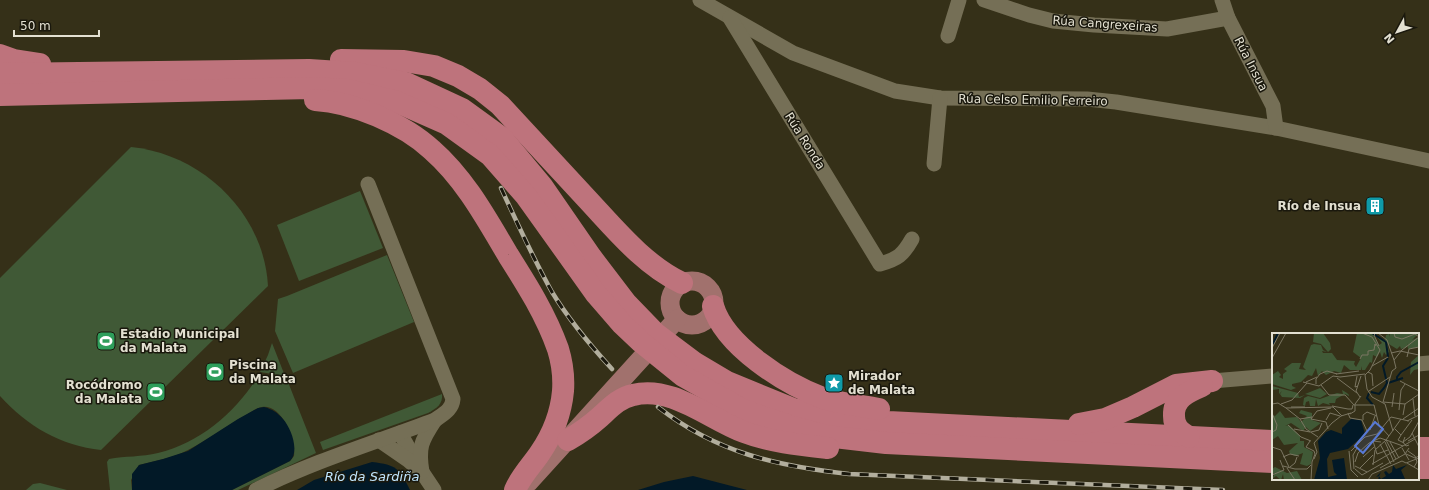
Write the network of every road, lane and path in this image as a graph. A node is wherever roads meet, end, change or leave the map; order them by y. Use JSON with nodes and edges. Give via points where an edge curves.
{"nodes":[{"id":1,"x":959,"y":0,"type":"edge"},
{"id":2,"x":984,"y":0,"type":"edge"},
{"id":3,"x":1222,"y":0,"type":"edge"},
{"id":4,"x":710,"y":2,"type":"edge"},
{"id":5,"x":729,"y":18,"type":"junction"},
{"id":6,"x":1228,"y":18,"type":"junction"},
{"id":7,"x":948,"y":36,"type":"dead end"},
{"id":8,"x":0,"y":55,"type":"edge"},
{"id":9,"x":70,"y":72,"type":"junction"},
{"id":10,"x":204,"y":72,"type":"junction"},
{"id":11,"x":0,"y":74,"type":"edge"},
{"id":12,"x":220,"y":91,"type":"junction"},
{"id":13,"x":0,"y":95,"type":"edge"},
{"id":14,"x":940,"y":98,"type":"junction"},
{"id":15,"x":1276,"y":128,"type":"junction"},
{"id":16,"x":1429,"y":161,"type":"edge"},
{"id":17,"x":934,"y":164,"type":"dead end"},
{"id":18,"x":368,"y":184,"type":"dead end"},
{"id":19,"x":912,"y":239,"type":"dead end"},
{"id":20,"x":682,"y":283,"type":"junction"},
{"id":21,"x":714,"y":306,"type":"junction"},
{"id":22,"x":672,"y":324,"type":"junction"},
{"id":23,"x":1429,"y":363,"type":"edge"},
{"id":24,"x":1419,"y":364,"type":"edge"},
{"id":25,"x":1272,"y":376,"type":"edge"},
{"id":26,"x":1212,"y":381,"type":"junction"},
{"id":27,"x":435,"y":420,"type":"junction"},
{"id":28,"x":943,"y":424,"type":"junction"},
{"id":29,"x":1045,"y":430,"type":"junction"},
{"id":30,"x":400,"y":433,"type":"junction"},
{"id":31,"x":1189,"y":437,"type":"junction"},
{"id":32,"x":379,"y":440,"type":"junction"},
{"id":33,"x":568,"y":440,"type":"junction"},
{"id":34,"x":1272,"y":441,"type":"edge"},
{"id":35,"x":1037,"y":452,"type":"junction"},
{"id":36,"x":1272,"y":462,"type":"edge"},
{"id":37,"x":422,"y":472,"type":"junction"},
{"id":38,"x":256,"y":490,"type":"edge"},
{"id":39,"x":434,"y":490,"type":"edge"},
{"id":40,"x":515,"y":490,"type":"edge"},
{"id":41,"x":522,"y":490,"type":"edge"}],
"edges":[{"from":1,"to":7,"type":"street"},
{"from":2,"to":6,"type":"street","name":"Rúa Cangrexeiras","via":[[1052,21],[1094,25],[1167,29]]},
{"from":3,"to":6,"type":"street","name":"Rúa Insua"},
{"from":4,"to":5,"type":"street","name":"Rúa Celso Emilio Ferreiro"},
{"from":5,"to":14,"type":"street","name":"Rúa Celso Emilio Ferreiro","via":[[800,55],[895,91]]},
{"from":5,"to":19,"type":"street","name":"Rúa Ronda","via":[[880,264],[897,258]]},
{"from":6,"to":15,"type":"street","name":"Rúa Insua","via":[[1273,106]]},
{"from":8,"to":9,"type":"highway"},
{"from":9,"to":10,"type":"highway"},
{"from":9,"to":11,"type":"highway"},
{"from":10,"to":20,"type":"highway","via":[[242,65],[351,60],[434,66],[458,76],[500,105],[620,235],[654,266]]},
{"from":10,"to":28,"type":"highway","via":[[309,70],[356,73],[406,83],[462,109],[502,138],[542,186],[626,303],[655,333],[695,363],[727,382],[793,409],[833,417]]},
{"from":12,"to":13,"type":"highway"},
{"from":12,"to":35,"type":"highway","via":[[310,88],[347,90],[397,102],[447,124],[490,154],[526,196],[596,294],[627,329],[683,376],[743,410],[826,436],[886,443]]},
{"from":12,"to":40,"type":"highway","via":[[239,95],[330,100],[368,112],[400,127],[432,150],[459,178],[539,308],[558,349],[563,372],[560,410],[553,431]]},
{"from":14,"to":15,"type":"street","name":"Rúa Celso Emilio Ferreiro","via":[[1116,102]]},
{"from":14,"to":17,"type":"street"},
{"from":15,"to":16,"type":"street","name":"Rúa Celso Emilio Ferreiro"},
{"from":18,"to":27,"type":"street","via":[[453,399],[449,409]]},
{"from":20,"to":21,"type":"main road","via":[[696,281],[708,287]]},
{"from":20,"to":22,"type":"main road","via":[[676,287],[670,299]]},
{"from":21,"to":22,"type":"main road","via":[[708,318],[696,324]]},
{"from":21,"to":28,"type":"highway","via":[[723,327],[733,338],[765,367],[784,380],[824,398]]},
{"from":22,"to":33,"type":"main road"},
{"from":23,"to":24,"type":"street"},
{"from":25,"to":26,"type":"street"},
{"from":26,"to":29,"type":"highway","via":[[1176,385],[1105,420]]},
{"from":26,"to":31,"type":"highway","via":[[1186,393],[1175,405],[1174,422],[1179,431]]},
{"from":27,"to":30,"type":"street"},
{"from":27,"to":37,"type":"street","via":[[421,444]]},
{"from":28,"to":29,"type":"highway"},
{"from":29,"to":31,"type":"highway"},
{"from":30,"to":32,"type":"street"},
{"from":30,"to":37,"type":"street"},
{"from":31,"to":34,"type":"highway"},
{"from":32,"to":37,"type":"street"},
{"from":32,"to":38,"type":"street","via":[[286,475]]},
{"from":33,"to":35,"type":"highway","via":[[615,403],[632,395],[649,392],[664,394],[744,432],[790,444],[902,455]]},
{"from":33,"to":41,"type":"main road"},
{"from":35,"to":36,"type":"highway"},
{"from":37,"to":39,"type":"street"}]}
